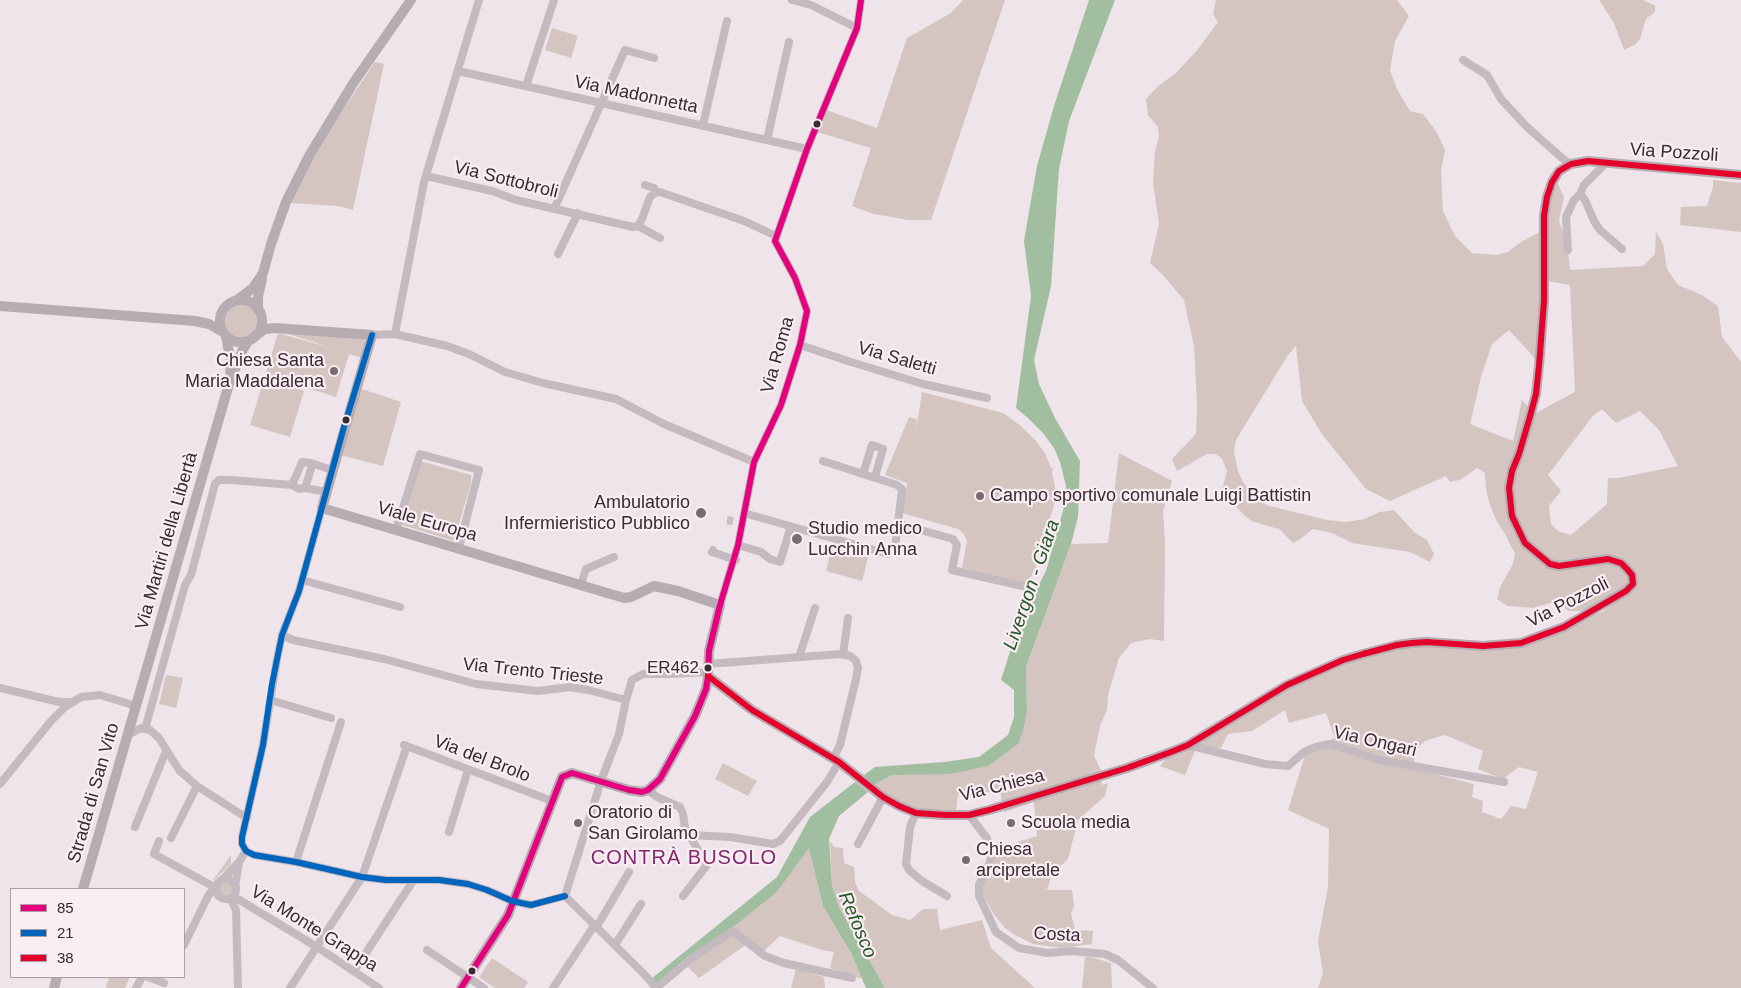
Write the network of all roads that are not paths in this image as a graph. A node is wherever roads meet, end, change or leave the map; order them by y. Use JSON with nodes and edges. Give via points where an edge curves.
{"nodes":[{"id":1,"x":412,"y":0,"type":"edge"},
{"id":2,"x":479,"y":0,"type":"edge"},
{"id":3,"x":554,"y":0,"type":"edge"},
{"id":4,"x":792,"y":0,"type":"edge"},
{"id":5,"x":861,"y":0,"type":"edge"},
{"id":6,"x":727,"y":21,"type":"dead end"},
{"id":7,"x":857,"y":28,"type":"junction"},
{"id":8,"x":789,"y":42,"type":"dead end"},
{"id":9,"x":654,"y":58,"type":"dead end"},
{"id":10,"x":1463,"y":60,"type":"dead end"},
{"id":11,"x":458,"y":71,"type":"junction"},
{"id":12,"x":526,"y":86,"type":"junction"},
{"id":13,"x":602,"y":103,"type":"junction"},
{"id":14,"x":703,"y":125,"type":"junction"},
{"id":15,"x":767,"y":140,"type":"junction"},
{"id":16,"x":807,"y":149,"type":"junction"},
{"id":17,"x":1571,"y":164,"type":"junction"},
{"id":18,"x":1605,"y":164,"type":"junction"},
{"id":19,"x":1741,"y":175,"type":"edge"},
{"id":20,"x":426,"y":176,"type":"junction"},
{"id":21,"x":645,"y":185,"type":"dead end"},
{"id":22,"x":656,"y":193,"type":"junction"},
{"id":23,"x":1580,"y":194,"type":"junction"},
{"id":24,"x":555,"y":207,"type":"junction"},
{"id":25,"x":578,"y":213,"type":"junction"},
{"id":26,"x":638,"y":226,"type":"junction"},
{"id":27,"x":660,"y":238,"type":"dead end"},
{"id":28,"x":775,"y":238,"type":"junction"},
{"id":29,"x":1622,"y":249,"type":"dead end"},
{"id":30,"x":1568,"y":250,"type":"dead end"},
{"id":31,"x":558,"y":254,"type":"dead end"},
{"id":32,"x":263,"y":273,"type":"junction"},
{"id":33,"x":237,"y":300,"type":"junction"},
{"id":34,"x":0,"y":306,"type":"edge"},
{"id":35,"x":222,"y":312,"type":"junction"},
{"id":36,"x":259,"y":312,"type":"junction"},
{"id":37,"x":195,"y":321,"type":"junction"},
{"id":38,"x":290,"y":329,"type":"junction"},
{"id":39,"x":225,"y":334,"type":"junction"},
{"id":40,"x":395,"y":334,"type":"junction"},
{"id":41,"x":372,"y":335,"type":"junction"},
{"id":42,"x":253,"y":338,"type":"junction"},
{"id":43,"x":800,"y":344,"type":"junction"},
{"id":44,"x":229,"y":384,"type":"junction"},
{"id":45,"x":987,"y":398,"type":"dead end"},
{"id":46,"x":754,"y":462,"type":"junction"},
{"id":47,"x":823,"y":462,"type":"dead end"},
{"id":48,"x":311,"y":463,"type":"junction"},
{"id":49,"x":332,"y":470,"type":"junction"},
{"id":50,"x":863,"y":474,"type":"junction"},
{"id":51,"x":874,"y":477,"type":"junction"},
{"id":52,"x":292,"y":484,"type":"junction"},
{"id":53,"x":305,"y":488,"type":"junction"},
{"id":54,"x":327,"y":492,"type":"junction"},
{"id":55,"x":322,"y":508,"type":"junction"},
{"id":56,"x":744,"y":513,"type":"junction"},
{"id":57,"x":899,"y":524,"type":"junction"},
{"id":58,"x":791,"y":526,"type":"junction"},
{"id":59,"x":396,"y":530,"type":"junction"},
{"id":60,"x":738,"y":545,"type":"junction"},
{"id":61,"x":459,"y":548,"type":"junction"},
{"id":62,"x":713,"y":550,"type":"dead end"},
{"id":63,"x":614,"y":557,"type":"dead end"},
{"id":64,"x":735,"y":560,"type":"junction"},
{"id":65,"x":302,"y":580,"type":"junction"},
{"id":66,"x":581,"y":584,"type":"junction"},
{"id":67,"x":1027,"y":587,"type":"dead end"},
{"id":68,"x":720,"y":605,"type":"junction"},
{"id":69,"x":400,"y":607,"type":"dead end"},
{"id":70,"x":815,"y":608,"type":"dead end"},
{"id":71,"x":848,"y":618,"type":"dead end"},
{"id":72,"x":282,"y":635,"type":"junction"},
{"id":73,"x":843,"y":655,"type":"junction"},
{"id":74,"x":799,"y":657,"type":"junction"},
{"id":75,"x":708,"y":671,"type":"junction"},
{"id":76,"x":0,"y":688,"type":"edge"},
{"id":77,"x":270,"y":700,"type":"junction"},
{"id":78,"x":626,"y":700,"type":"junction"},
{"id":79,"x":73,"y":702,"type":"junction"},
{"id":80,"x":136,"y":706,"type":"junction"},
{"id":81,"x":331,"y":718,"type":"dead end"},
{"id":82,"x":341,"y":722,"type":"dead end"},
{"id":83,"x":145,"y":729,"type":"junction"},
{"id":84,"x":128,"y":735,"type":"junction"},
{"id":85,"x":1188,"y":745,"type":"junction"},
{"id":86,"x":166,"y":751,"type":"junction"},
{"id":87,"x":836,"y":761,"type":"junction"},
{"id":88,"x":468,"y":770,"type":"junction"},
{"id":89,"x":601,"y":781,"type":"junction"},
{"id":90,"x":1504,"y":782,"type":"dead end"},
{"id":91,"x":0,"y":784,"type":"edge"},
{"id":92,"x":197,"y":786,"type":"junction"},
{"id":93,"x":648,"y":790,"type":"junction"},
{"id":94,"x":883,"y":797,"type":"junction"},
{"id":95,"x":552,"y":801,"type":"junction"},
{"id":96,"x":916,"y":813,"type":"junction"},
{"id":97,"x":969,"y":815,"type":"junction"},
{"id":98,"x":247,"y":818,"type":"junction"},
{"id":99,"x":135,"y":827,"type":"dead end"},
{"id":100,"x":449,"y":832,"type":"dead end"},
{"id":101,"x":690,"y":835,"type":"junction"},
{"id":102,"x":171,"y":838,"type":"dead end"},
{"id":103,"x":160,"y":842,"type":"dead end"},
{"id":104,"x":858,"y":844,"type":"dead end"},
{"id":105,"x":246,"y":851,"type":"junction"},
{"id":106,"x":239,"y":862,"type":"junction"},
{"id":107,"x":296,"y":862,"type":"junction"},
{"id":108,"x":629,"y":872,"type":"dead end"},
{"id":109,"x":362,"y":877,"type":"junction"},
{"id":110,"x":222,"y":880,"type":"junction"},
{"id":111,"x":413,"y":880,"type":"junction"},
{"id":112,"x":236,"y":887,"type":"junction"},
{"id":113,"x":83,"y":888,"type":"edge"},
{"id":114,"x":217,"y":892,"type":"junction"},
{"id":115,"x":565,"y":896,"type":"junction"},
{"id":116,"x":683,"y":896,"type":"dead end"},
{"id":117,"x":948,"y":896,"type":"dead end"},
{"id":118,"x":232,"y":897,"type":"junction"},
{"id":119,"x":512,"y":901,"type":"junction"},
{"id":120,"x":641,"y":904,"type":"dead end"},
{"id":121,"x":595,"y":927,"type":"junction"},
{"id":122,"x":185,"y":943,"type":"edge"},
{"id":123,"x":615,"y":945,"type":"junction"},
{"id":124,"x":317,"y":947,"type":"junction"},
{"id":125,"x":428,"y":950,"type":"dead end"},
{"id":126,"x":354,"y":971,"type":"junction"},
{"id":127,"x":151,"y":978,"type":"edge"},
{"id":128,"x":468,"y":978,"type":"junction"},
{"id":129,"x":852,"y":978,"type":"dead end"},
{"id":130,"x":164,"y":983,"type":"edge"},
{"id":131,"x":238,"y":988,"type":"edge"},
{"id":132,"x":290,"y":988,"type":"edge"},
{"id":133,"x":379,"y":988,"type":"edge"},
{"id":134,"x":461,"y":988,"type":"edge"},
{"id":135,"x":484,"y":988,"type":"edge"},
{"id":136,"x":553,"y":988,"type":"edge"},
{"id":137,"x":656,"y":988,"type":"edge"},
{"id":138,"x":1153,"y":988,"type":"edge"}],
"edges":[{"from":1,"to":32,"type":"main road","via":[[354,82],[310,154],[286,202]]},
{"from":2,"to":11,"type":"street"},
{"from":3,"to":12,"type":"street"},
{"from":4,"to":7,"type":"street","via":[[811,5]]},
{"from":5,"to":7,"type":"street"},
{"from":6,"to":14,"type":"street"},
{"from":7,"to":16,"type":"street"},
{"from":8,"to":15,"type":"street"},
{"from":9,"to":13,"type":"street","via":[[625,50]]},
{"from":10,"to":17,"type":"street","via":[[1487,75],[1501,99],[1527,127]]},
{"from":11,"to":12,"type":"street","name":"Via Madonnetta"},
{"from":11,"to":20,"type":"street"},
{"from":12,"to":13,"type":"street","name":"Via Madonnetta"},
{"from":13,"to":14,"type":"street","name":"Via Madonnetta"},
{"from":13,"to":24,"type":"street"},
{"from":14,"to":15,"type":"street","name":"Via Madonnetta"},
{"from":15,"to":16,"type":"street","name":"Via Madonnetta"},
{"from":16,"to":28,"type":"street"},
{"from":17,"to":18,"type":"main road","name":"Via Pozzoli","via":[[1588,161]]},
{"from":17,"to":85,"type":"main road","name":"Via Pozzoli","via":[[1559,171],[1547,198],[1544,301],[1536,394],[1512,471],[1512,516],[1525,543],[1550,564],[1559,566],[1608,559],[1627,569],[1633,584],[1564,627],[1521,643],[1482,646],[1427,642],[1397,645],[1343,660],[1287,685]]},
{"from":18,"to":19,"type":"main road","name":"Via Pozzoli"},
{"from":18,"to":23,"type":"street","name":"Via Pozzoli","via":[[1584,185]]},
{"from":20,"to":24,"type":"street","name":"Via Sottobroli"},
{"from":20,"to":40,"type":"street"},
{"from":21,"to":22,"type":"street","via":[[654,188]]},
{"from":22,"to":26,"type":"street","via":[[650,197]]},
{"from":22,"to":28,"type":"street","via":[[739,220]]},
{"from":23,"to":29,"type":"street","via":[[1600,230]]},
{"from":23,"to":30,"type":"street","name":"Via Pozzoli","via":[[1566,217]]},
{"from":24,"to":25,"type":"street","name":"Via Sottobroli"},
{"from":25,"to":26,"type":"street","name":"Via Sottobroli"},
{"from":25,"to":31,"type":"street","name":"Via Sottobroli"},
{"from":26,"to":27,"type":"street","name":"Via Sottobroli"},
{"from":28,"to":43,"type":"street","name":"Via Roma","via":[[807,311]]},
{"from":32,"to":33,"type":"main road","via":[[253,288]]},
{"from":32,"to":36,"type":"main road","via":[[258,297]]},
{"from":33,"to":35,"type":"main road"},
{"from":33,"to":36,"type":"main road","via":[[250,302]]},
{"from":34,"to":37,"type":"main road"},
{"from":35,"to":37,"type":"main road"},
{"from":35,"to":39,"type":"main road","via":[[220,322]]},
{"from":36,"to":38,"type":"main road"},
{"from":36,"to":42,"type":"main road","via":[[262,322]]},
{"from":37,"to":39,"type":"main road","via":[[209,324]]},
{"from":38,"to":41,"type":"main road"},
{"from":38,"to":42,"type":"main road","via":[[270,328]]},
{"from":39,"to":42,"type":"main road","via":[[237,342]]},
{"from":39,"to":44,"type":"main road","name":"Via Martiri della Libertà","via":[[231,363]]},
{"from":40,"to":41,"type":"street"},
{"from":40,"to":46,"type":"street","via":[[448,346],[505,372],[616,399],[664,424]]},
{"from":41,"to":49,"type":"main road"},
{"from":42,"to":44,"type":"main road","name":"Via Martiri della Libertà","via":[[243,349]]},
{"from":43,"to":45,"type":"street","name":"Via Saletti","via":[[923,384]]},
{"from":43,"to":46,"type":"street","name":"Via Roma","via":[[781,405]]},
{"from":44,"to":80,"type":"main road","name":"Via Martiri della Libertà"},
{"from":46,"to":56,"type":"street","name":"Via Roma"},
{"from":47,"to":50,"type":"street"},
{"from":48,"to":49,"type":"street"},
{"from":48,"to":52,"type":"street","via":[[302,462]]},
{"from":48,"to":53,"type":"street"},
{"from":49,"to":54,"type":"main road"},
{"from":50,"to":51,"type":"street"},
{"from":50,"to":51,"type":"street","via":[[872,446],[877,447],[883,449]]},
{"from":51,"to":57,"type":"street","via":[[902,489]]},
{"from":52,"to":53,"type":"street","via":[[299,489]]},
{"from":52,"to":83,"type":"street","via":[[231,480],[219,480],[215,484]]},
{"from":53,"to":54,"type":"street"},
{"from":54,"to":55,"type":"main road"},
{"from":55,"to":59,"type":"main road","name":"Viale Europa"},
{"from":55,"to":65,"type":"street"},
{"from":56,"to":58,"type":"street"},
{"from":56,"to":60,"type":"street","name":"Via Roma"},
{"from":57,"to":58,"type":"street","via":[[895,548],[888,554]]},
{"from":57,"to":67,"type":"street","via":[[953,539],[957,545],[952,570]]},
{"from":58,"to":60,"type":"street","via":[[780,562]]},
{"from":59,"to":61,"type":"main road","name":"Viale Europa"},
{"from":59,"to":61,"type":"street","via":[[420,454],[479,470]]},
{"from":60,"to":64,"type":"street","name":"Via Roma"},
{"from":61,"to":66,"type":"main road","name":"Viale Europa"},
{"from":62,"to":64,"type":"street"},
{"from":63,"to":66,"type":"street","via":[[586,569]]},
{"from":64,"to":68,"type":"street","name":"Via Roma"},
{"from":65,"to":69,"type":"street"},
{"from":65,"to":72,"type":"street"},
{"from":66,"to":68,"type":"main road","name":"Viale Europa","via":[[624,598],[654,586]]},
{"from":68,"to":75,"type":"main road","name":"Via Roma","via":[[709,651]]},
{"from":70,"to":74,"type":"street"},
{"from":71,"to":73,"type":"street"},
{"from":72,"to":77,"type":"street"},
{"from":72,"to":78,"type":"street","name":"Via Trento Trieste","via":[[476,684],[538,691],[570,687]]},
{"from":73,"to":74,"type":"street","name":"Via Trento Trieste"},
{"from":73,"to":87,"type":"street","via":[[856,661],[858,668]]},
{"from":74,"to":75,"type":"street","name":"Via Trento Trieste"},
{"from":75,"to":78,"type":"street","name":"Via Trento Trieste","via":[[643,674],[632,680]]},
{"from":75,"to":87,"type":"main road","name":"Via Chiesa","via":[[752,710]]},
{"from":75,"to":93,"type":"main road","name":"Via Roma","via":[[706,688],[694,716],[660,779]]},
{"from":76,"to":79,"type":"street","via":[[59,702]]},
{"from":77,"to":81,"type":"street"},
{"from":77,"to":98,"type":"street"},
{"from":78,"to":89,"type":"street","via":[[619,734]]},
{"from":79,"to":80,"type":"street","via":[[81,697],[100,695]]},
{"from":79,"to":91,"type":"street","via":[[51,721]]},
{"from":80,"to":84,"type":"main road","name":"Strada di San Vito"},
{"from":82,"to":107,"type":"street"},
{"from":83,"to":84,"type":"street"},
{"from":83,"to":86,"type":"street","via":[[160,738]]},
{"from":84,"to":113,"type":"main road","name":"Strada di San Vito"},
{"from":85,"to":90,"type":"street","name":"Via Ongari","via":[[1266,764],[1288,766],[1304,752],[1330,744],[1379,760]]},
{"from":85,"to":97,"type":"main road","name":"Via Chiesa","via":[[1118,770]]},
{"from":86,"to":92,"type":"street","via":[[179,770]]},
{"from":86,"to":99,"type":"street"},
{"from":87,"to":94,"type":"main road","name":"Via Chiesa"},
{"from":87,"to":101,"type":"street","via":[[827,782],[780,841],[773,844]]},
{"from":88,"to":95,"type":"street","name":"Via del Brolo"},
{"from":88,"to":100,"type":"street"},
{"from":88,"to":109,"type":"street","name":"Via del Brolo","via":[[405,745]]},
{"from":89,"to":93,"type":"main road","via":[[629,790]]},
{"from":89,"to":95,"type":"main road","via":[[567,774],[560,780]]},
{"from":89,"to":115,"type":"street"},
{"from":92,"to":98,"type":"street"},
{"from":92,"to":102,"type":"street"},
{"from":93,"to":101,"type":"street","via":[[680,807]]},
{"from":94,"to":96,"type":"main road","name":"Via Chiesa"},
{"from":94,"to":104,"type":"street"},
{"from":95,"to":119,"type":"main road"},
{"from":96,"to":97,"type":"main road","name":"Via Chiesa"},
{"from":96,"to":117,"type":"street","via":[[910,827],[906,864],[922,881]]},
{"from":97,"to":138,"type":"street","name":"Costa","via":[[993,850],[979,886],[979,896],[996,932],[1019,948],[1047,953],[1105,954],[1118,960]]},
{"from":98,"to":105,"type":"street","via":[[242,837]]},
{"from":101,"to":116,"type":"street","via":[[707,865]]},
{"from":103,"to":114,"type":"street","via":[[154,854]]},
{"from":105,"to":106,"type":"street"},
{"from":105,"to":107,"type":"street"},
{"from":106,"to":110,"type":"street"},
{"from":106,"to":112,"type":"street"},
{"from":107,"to":109,"type":"street"},
{"from":108,"to":121,"type":"street"},
{"from":109,"to":111,"type":"street"},
{"from":109,"to":124,"type":"street"},
{"from":110,"to":112,"type":"street","via":[[229,880]]},
{"from":110,"to":114,"type":"street","via":[[217,885]]},
{"from":111,"to":119,"type":"street","via":[[468,884]]},
{"from":111,"to":126,"type":"street"},
{"from":112,"to":118,"type":"street"},
{"from":114,"to":118,"type":"street","via":[[224,899]]},
{"from":114,"to":122,"type":"street","via":[[211,892]]},
{"from":115,"to":119,"type":"street","via":[[531,905]]},
{"from":115,"to":121,"type":"street"},
{"from":118,"to":124,"type":"street","name":"Via Monte Grappa"},
{"from":118,"to":131,"type":"street","via":[[236,910]]},
{"from":119,"to":128,"type":"main road","via":[[500,928]]},
{"from":120,"to":123,"type":"street"},
{"from":121,"to":123,"type":"street"},
{"from":121,"to":136,"type":"street"},
{"from":123,"to":137,"type":"street"},
{"from":124,"to":126,"type":"street","name":"Via Monte Grappa"},
{"from":124,"to":132,"type":"street"},
{"from":125,"to":128,"type":"street"},
{"from":126,"to":133,"type":"street","name":"Via Monte Grappa"},
{"from":127,"to":130,"type":"street"},
{"from":128,"to":134,"type":"main road"},
{"from":128,"to":135,"type":"street"},
{"from":129,"to":137,"type":"street","via":[[765,956],[733,931],[692,958]]}]}
